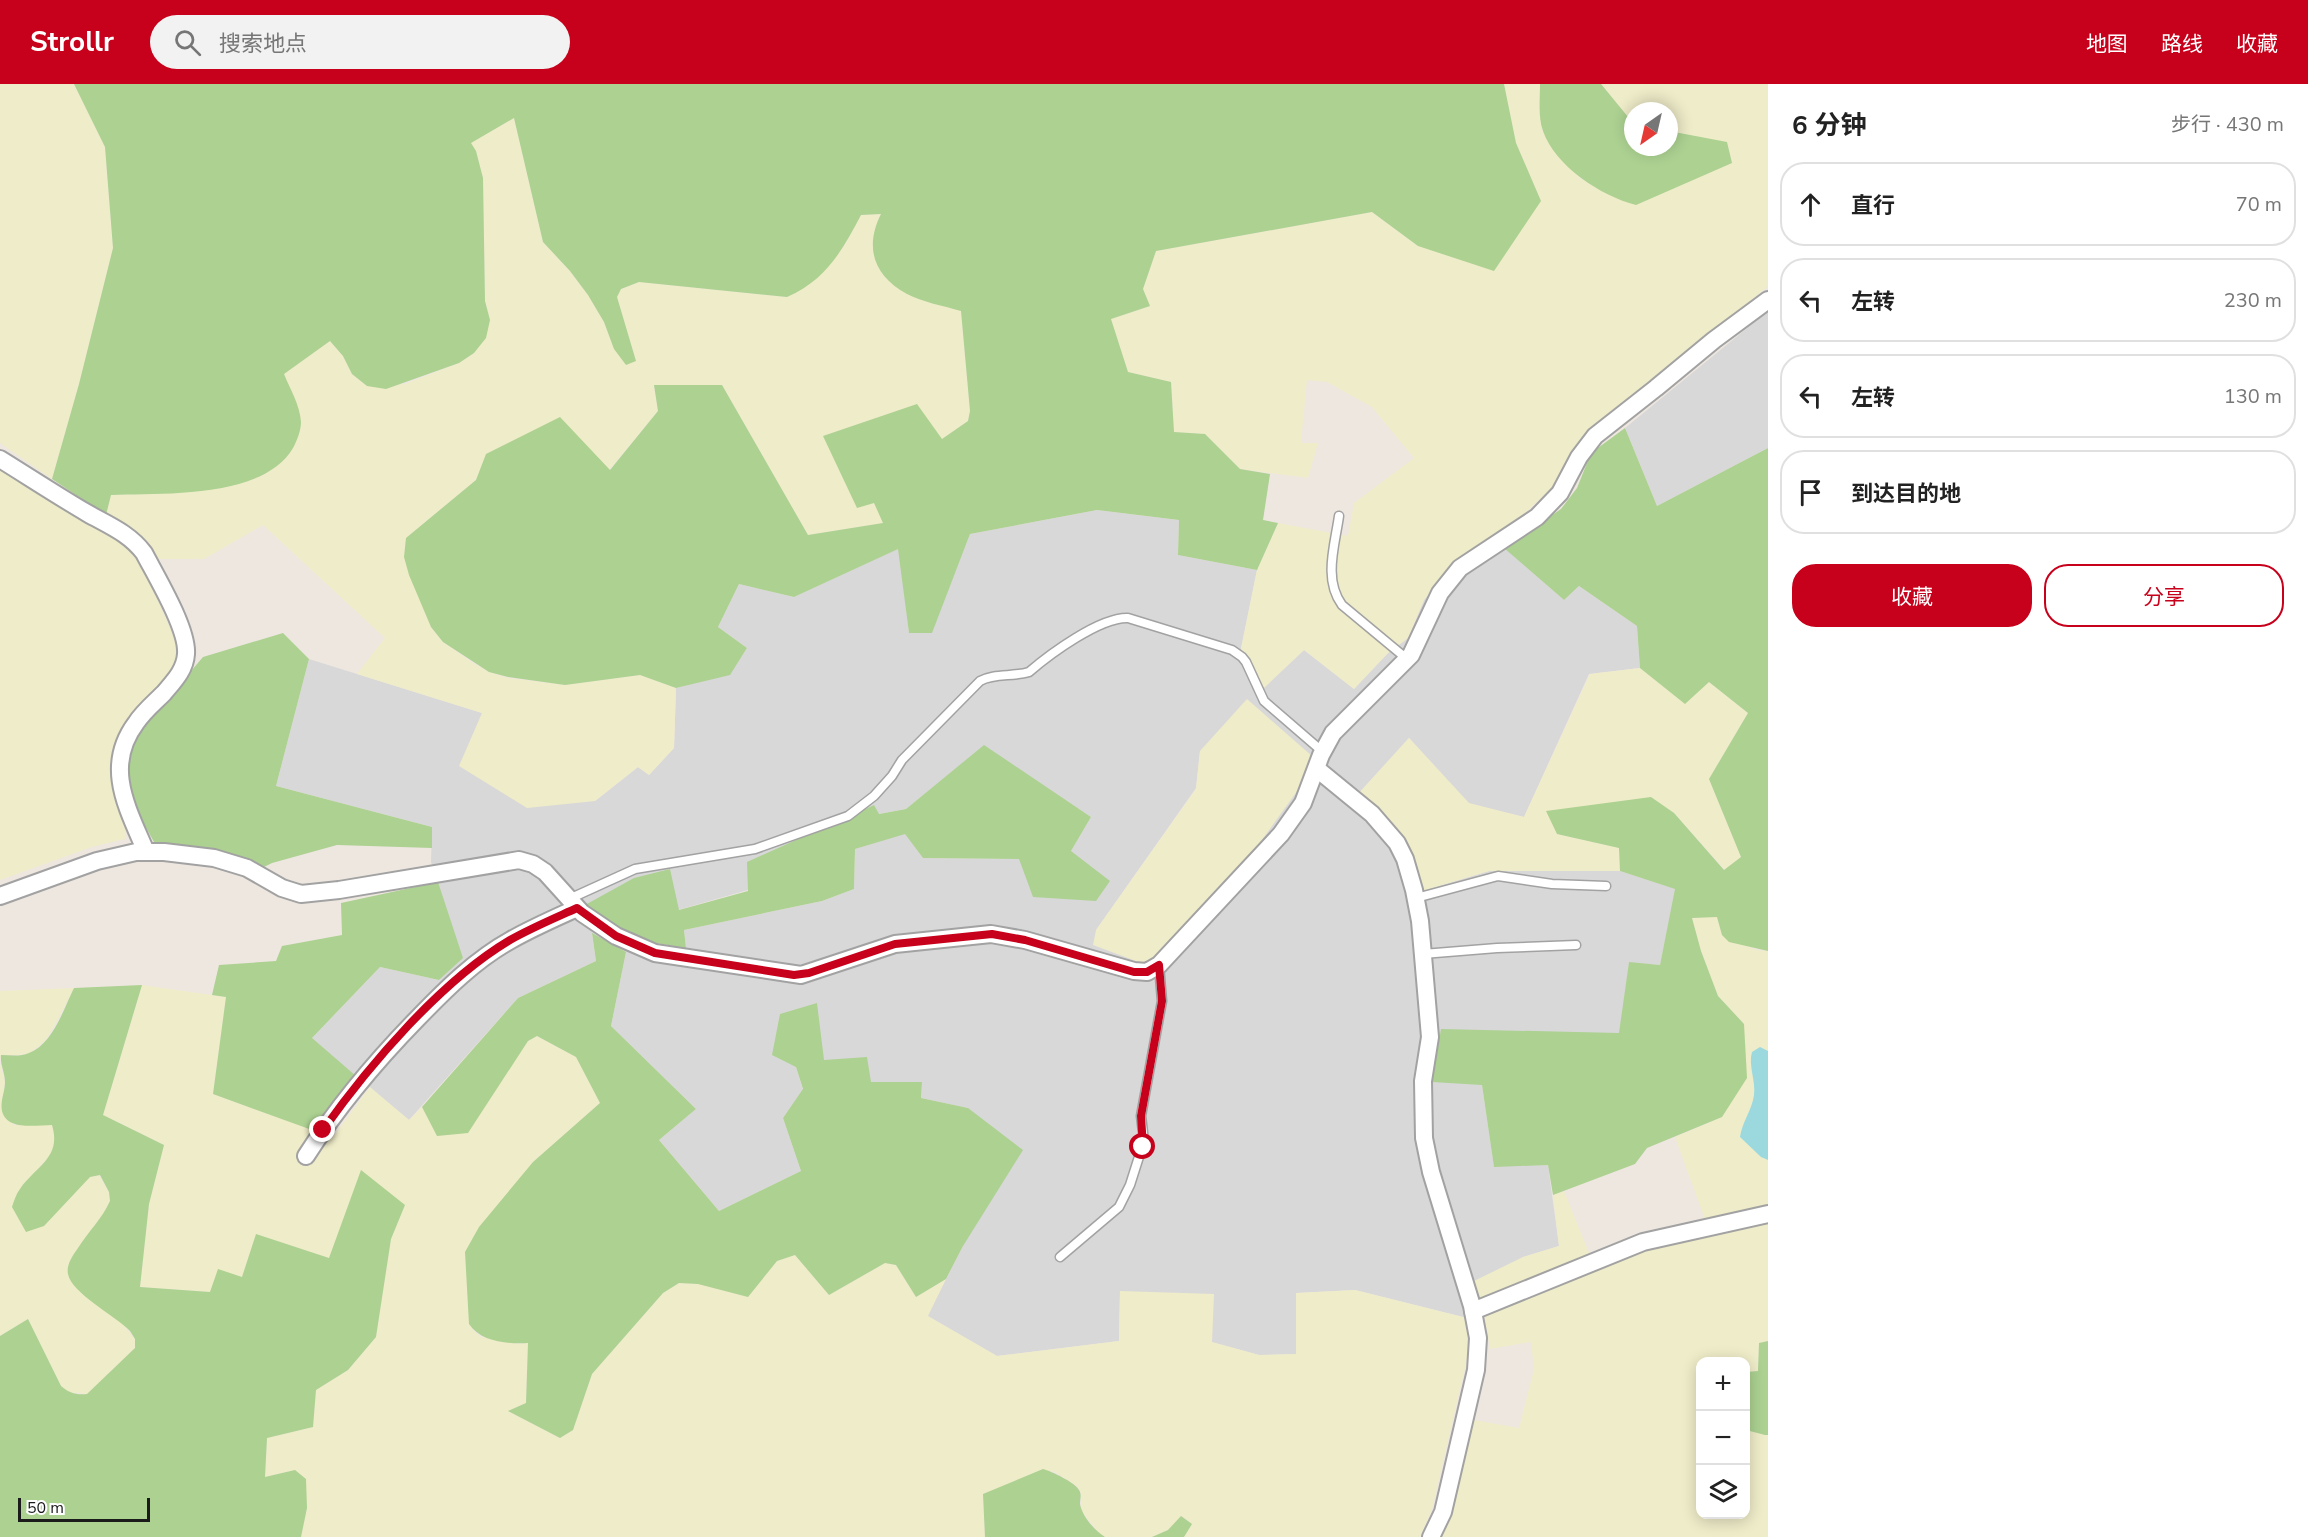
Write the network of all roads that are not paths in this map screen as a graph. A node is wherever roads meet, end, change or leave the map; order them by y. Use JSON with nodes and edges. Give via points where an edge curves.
{"nodes":[{"id":1,"x":1768,"y":300,"type":"edge"},
{"id":2,"x":0,"y":459,"type":"edge"},
{"id":3,"x":1339,"y":516,"type":"dead end"},
{"id":4,"x":1407,"y":659,"type":"junction"},
{"id":5,"x":1323,"y":752,"type":"junction"},
{"id":6,"x":1317,"y":769,"type":"junction"},
{"id":7,"x":146,"y":852,"type":"junction"},
{"id":8,"x":1606,"y":886,"type":"dead end"},
{"id":9,"x":0,"y":896,"type":"edge"},
{"id":10,"x":1416,"y":898,"type":"junction"},
{"id":11,"x":573,"y":903,"type":"junction"},
{"id":12,"x":1576,"y":945,"type":"dead end"},
{"id":13,"x":1423,"y":954,"type":"junction"},
{"id":14,"x":1159,"y":965,"type":"junction"},
{"id":15,"x":306,"y":1156,"type":"dead end"},
{"id":16,"x":1768,"y":1214,"type":"edge"},
{"id":17,"x":1060,"y":1257,"type":"dead end"},
{"id":18,"x":1473,"y":1311,"type":"junction"},
{"id":19,"x":1431,"y":1537,"type":"edge"}],
"edges":[{"from":1,"to":4,"type":"street","via":[[1595,436],[1548,508],[1460,568],[1440,593]]},
{"from":2,"to":7,"type":"street","via":[[137,543],[184,634],[184,666],[135,724],[121,756],[122,793]]},
{"from":3,"to":4,"type":"lane","via":[[1331,579],[1336,597]]},
{"from":4,"to":5,"type":"street","via":[[1333,733]]},
{"from":5,"to":6,"type":"street"},
{"from":5,"to":11,"type":"lane","via":[[1264,702],[1246,662],[1232,650],[1121,618],[1103,622],[1029,672],[980,681],[902,760],[874,796],[848,816],[755,849],[635,869]]},
{"from":6,"to":10,"type":"street","via":[[1372,814],[1397,843]]},
{"from":6,"to":14,"type":"street","via":[[1303,803],[1273,844]]},
{"from":7,"to":9,"type":"street","via":[[97,861]]},
{"from":7,"to":11,"type":"street","via":[[214,858],[247,868],[301,894],[519,860],[545,872]]},
{"from":8,"to":10,"type":"lane","via":[[1498,876]]},
{"from":10,"to":13,"type":"street"},
{"from":11,"to":14,"type":"street","via":[[616,936],[655,953],[794,975],[895,944],[992,934],[1134,972],[1147,972]]},
{"from":11,"to":15,"type":"street","via":[[484,958],[441,994],[361,1079]]},
{"from":12,"to":13,"type":"lane"},
{"from":13,"to":18,"type":"street","via":[[1430,1037],[1423,1081],[1424,1138]]},
{"from":14,"to":17,"type":"lane","via":[[1162,1001],[1141,1116],[1144,1141],[1130,1185],[1119,1207]]},
{"from":16,"to":18,"type":"street","via":[[1643,1242]]},
{"from":18,"to":19,"type":"street","via":[[1478,1338],[1476,1370],[1443,1512]]}]}
